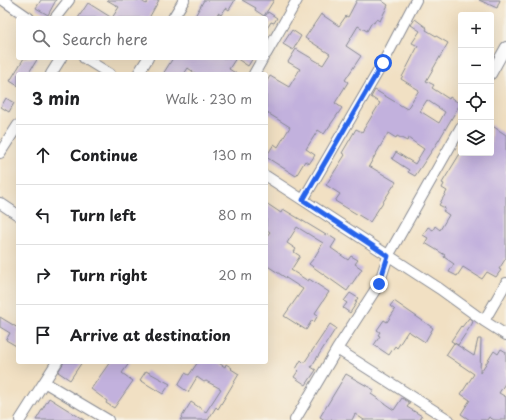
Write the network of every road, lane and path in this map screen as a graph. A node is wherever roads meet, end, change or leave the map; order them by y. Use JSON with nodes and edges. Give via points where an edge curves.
{"nodes":[{"id":1,"x":3,"y":0,"type":"edge"},
{"id":2,"x":69,"y":0,"type":"edge"},
{"id":3,"x":184,"y":0,"type":"edge"},
{"id":4,"x":297,"y":0,"type":"edge"},
{"id":5,"x":416,"y":0,"type":"edge"},
{"id":6,"x":26,"y":16,"type":"edge"},
{"id":7,"x":57,"y":16,"type":"edge"},
{"id":8,"x":173,"y":16,"type":"edge"},
{"id":9,"x":506,"y":47,"type":"edge"},
{"id":10,"x":268,"y":51,"type":"edge"},
{"id":11,"x":60,"y":60,"type":"edge"},
{"id":12,"x":87,"y":60,"type":"edge"},
{"id":13,"x":147,"y":60,"type":"edge"},
{"id":14,"x":262,"y":60,"type":"edge"},
{"id":15,"x":494,"y":69,"type":"edge"},
{"id":16,"x":52,"y":72,"type":"edge"},
{"id":17,"x":107,"y":72,"type":"edge"},
{"id":18,"x":139,"y":72,"type":"edge"},
{"id":19,"x":255,"y":72,"type":"edge"},
{"id":20,"x":16,"y":128,"type":"edge"},
{"id":21,"x":458,"y":132,"type":"edge"},
{"id":22,"x":0,"y":153,"type":"edge"},
{"id":23,"x":268,"y":177,"type":"edge"},
{"id":24,"x":303,"y":200,"type":"junction"},
{"id":25,"x":0,"y":203,"type":"edge"},
{"id":26,"x":16,"y":214,"type":"edge"},
{"id":27,"x":388,"y":256,"type":"junction"},
{"id":28,"x":506,"y":283,"type":"edge"},
{"id":29,"x":484,"y":322,"type":"junction"},
{"id":30,"x":506,"y":335,"type":"edge"},
{"id":31,"x":337,"y":349,"type":"junction"},
{"id":32,"x":56,"y":364,"type":"edge"},
{"id":33,"x":44,"y":382,"type":"junction"},
{"id":34,"x":20,"y":420,"type":"edge"},
{"id":35,"x":108,"y":420,"type":"edge"},
{"id":36,"x":295,"y":420,"type":"edge"},
{"id":37,"x":449,"y":420,"type":"edge"}],
"edges":[{"from":1,"to":6,"type":"street"},
{"from":2,"to":7,"type":"street"},
{"from":3,"to":8,"type":"street"},
{"from":4,"to":10,"type":"street"},
{"from":5,"to":24,"type":"street","via":[[383,63]]},
{"from":9,"to":15,"type":"street"},
{"from":11,"to":16,"type":"street"},
{"from":12,"to":17,"type":"street"},
{"from":13,"to":18,"type":"street"},
{"from":14,"to":19,"type":"street"},
{"from":20,"to":22,"type":"street"},
{"from":21,"to":27,"type":"street"},
{"from":23,"to":24,"type":"street"},
{"from":24,"to":27,"type":"street"},
{"from":25,"to":26,"type":"street"},
{"from":27,"to":29,"type":"street","via":[[440,289]]},
{"from":27,"to":31,"type":"street","via":[[379,284]]},
{"from":28,"to":29,"type":"street"},
{"from":29,"to":30,"type":"street"},
{"from":31,"to":36,"type":"street"},
{"from":31,"to":37,"type":"street"},
{"from":32,"to":33,"type":"street"},
{"from":33,"to":34,"type":"street"},
{"from":33,"to":35,"type":"street"}]}
